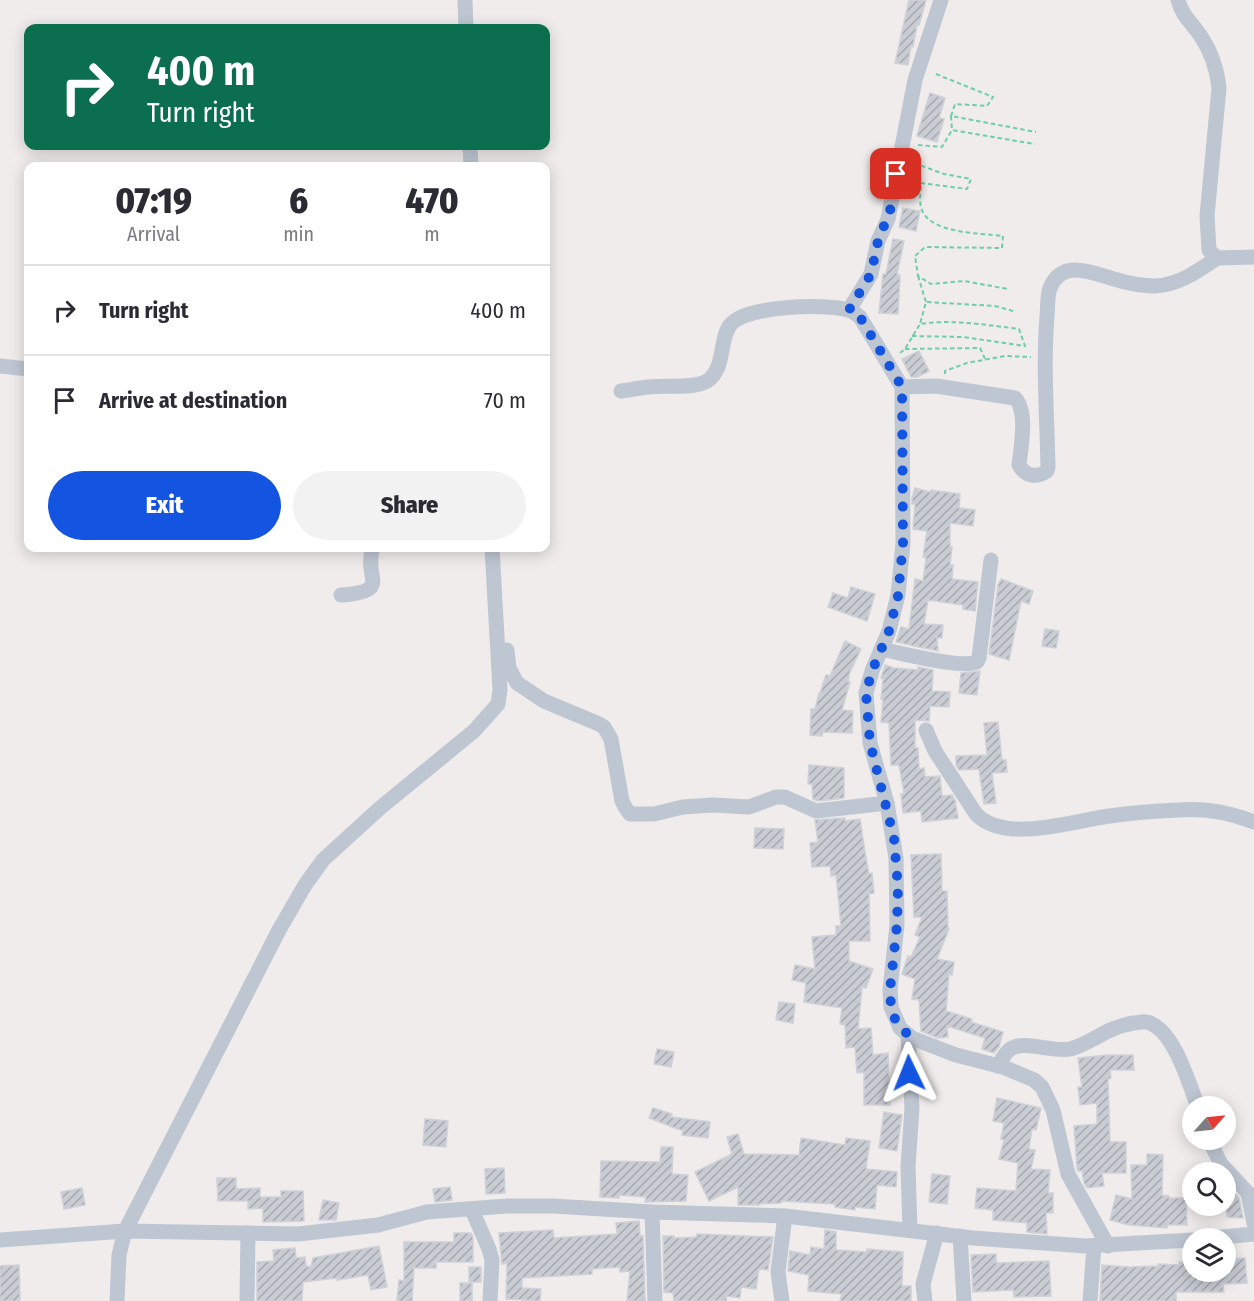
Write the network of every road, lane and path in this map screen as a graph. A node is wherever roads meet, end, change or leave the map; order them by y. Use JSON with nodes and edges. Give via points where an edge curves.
{"nodes":[{"id":1,"x":465,"y":0,"type":"edge"},
{"id":2,"x":941,"y":0,"type":"edge"},
{"id":3,"x":1178,"y":0,"type":"edge"},
{"id":4,"x":466,"y":24,"type":"edge"},
{"id":5,"x":936,"y":74,"type":"dead end"},
{"id":6,"x":951,"y":116,"type":"junction"},
{"id":7,"x":952,"y":130,"type":"junction"},
{"id":8,"x":1036,"y":132,"type":"dead end"},
{"id":9,"x":1035,"y":144,"type":"dead end"},
{"id":10,"x":913,"y":145,"type":"dead end"},
{"id":11,"x":910,"y":155,"type":"dead end"},
{"id":12,"x":1254,"y":257,"type":"edge"},
{"id":13,"x":1217,"y":258,"type":"junction"},
{"id":14,"x":918,"y":276,"type":"junction"},
{"id":15,"x":1008,"y":289,"type":"dead end"},
{"id":16,"x":926,"y":302,"type":"junction"},
{"id":17,"x":849,"y":310,"type":"junction"},
{"id":18,"x":1013,"y":311,"type":"dead end"},
{"id":19,"x":920,"y":324,"type":"junction"},
{"id":20,"x":912,"y":336,"type":"junction"},
{"id":21,"x":905,"y":349,"type":"junction"},
{"id":22,"x":1019,"y":357,"type":"dead end"},
{"id":23,"x":985,"y":360,"type":"junction"},
{"id":24,"x":887,"y":362,"type":"junction"},
{"id":25,"x":0,"y":366,"type":"edge"},
{"id":26,"x":24,"y":369,"type":"edge"},
{"id":27,"x":945,"y":382,"type":"dead end"},
{"id":28,"x":902,"y":387,"type":"junction"},
{"id":29,"x":621,"y":391,"type":"dead end"},
{"id":30,"x":372,"y":552,"type":"edge"},
{"id":31,"x":492,"y":552,"type":"edge"},
{"id":32,"x":991,"y":560,"type":"dead end"},
{"id":33,"x":341,"y":595,"type":"dead end"},
{"id":34,"x":496,"y":626,"type":"junction"},
{"id":35,"x":881,"y":649,"type":"junction"},
{"id":36,"x":926,"y":730,"type":"dead end"},
{"id":37,"x":887,"y":803,"type":"junction"},
{"id":38,"x":1254,"y":822,"type":"edge"},
{"id":39,"x":908,"y":1035,"type":"junction"},
{"id":40,"x":998,"y":1066,"type":"junction"},
{"id":41,"x":1194,"y":1096,"type":"edge"},
{"id":42,"x":1214,"y":1150,"type":"edge"},
{"id":43,"x":472,"y":1209,"type":"junction"},
{"id":44,"x":652,"y":1212,"type":"junction"},
{"id":45,"x":785,"y":1216,"type":"junction"},
{"id":46,"x":1254,"y":1223,"type":"edge"},
{"id":47,"x":910,"y":1230,"type":"junction"},
{"id":48,"x":125,"y":1231,"type":"junction"},
{"id":49,"x":248,"y":1233,"type":"junction"},
{"id":50,"x":936,"y":1233,"type":"junction"},
{"id":51,"x":1254,"y":1234,"type":"edge"},
{"id":52,"x":960,"y":1236,"type":"junction"},
{"id":53,"x":1236,"y":1236,"type":"edge"},
{"id":54,"x":0,"y":1240,"type":"edge"},
{"id":55,"x":1182,"y":1241,"type":"edge"},
{"id":56,"x":1101,"y":1246,"type":"junction"},
{"id":57,"x":117,"y":1301,"type":"edge"},
{"id":58,"x":247,"y":1301,"type":"edge"},
{"id":59,"x":490,"y":1301,"type":"edge"},
{"id":60,"x":655,"y":1301,"type":"edge"},
{"id":61,"x":782,"y":1301,"type":"edge"},
{"id":62,"x":926,"y":1301,"type":"edge"},
{"id":63,"x":964,"y":1301,"type":"edge"},
{"id":64,"x":1089,"y":1301,"type":"edge"}],
"edges":[{"from":1,"to":4,"type":"street"},
{"from":2,"to":17,"type":"street","via":[[915,80],[888,219],[878,241],[871,274]]},
{"from":3,"to":13,"type":"street","via":[[1206,44],[1218,76],[1207,216],[1209,250]]},
{"from":5,"to":6,"type":"path","via":[[993,97],[987,106],[955,105]]},
{"from":6,"to":7,"type":"path"},
{"from":6,"to":8,"type":"path"},
{"from":7,"to":9,"type":"path"},
{"from":7,"to":10,"type":"path","via":[[942,147]]},
{"from":11,"to":14,"type":"path","via":[[915,165],[971,179],[967,189],[921,183],[925,216],[938,226],[1003,236],[1002,248],[925,247],[915,256]]},
{"from":12,"to":13,"type":"street"},
{"from":13,"to":28,"type":"street","via":[[1186,278],[1158,286],[1080,270],[1056,278],[1050,289],[1045,341],[1048,467],[1043,474],[1027,474],[1019,465],[1023,419],[1015,398],[936,386]]},
{"from":14,"to":15,"type":"path","via":[[931,284],[964,281]]},
{"from":14,"to":16,"type":"path"},
{"from":16,"to":18,"type":"path","via":[[995,306]]},
{"from":16,"to":19,"type":"path"},
{"from":17,"to":24,"type":"street","via":[[860,317]]},
{"from":17,"to":29,"type":"street","via":[[811,305],[760,311],[739,318],[730,325],[720,363],[708,380],[694,385]]},
{"from":19,"to":20,"type":"path"},
{"from":19,"to":20,"type":"path","via":[[1019,329],[1025,345],[963,337]]},
{"from":20,"to":21,"type":"path"},
{"from":21,"to":23,"type":"path","via":[[981,348]]},
{"from":21,"to":24,"type":"path"},
{"from":22,"to":23,"type":"path"},
{"from":23,"to":27,"type":"path","via":[[945,371]]},
{"from":24,"to":28,"type":"street"},
{"from":25,"to":26,"type":"street"},
{"from":28,"to":35,"type":"street","via":[[903,543],[898,596]]},
{"from":30,"to":33,"type":"street","via":[[374,583],[364,593]]},
{"from":31,"to":34,"type":"street"},
{"from":32,"to":35,"type":"street","via":[[977,662],[941,661]]},
{"from":34,"to":37,"type":"street","via":[[506,630],[509,668],[517,683],[607,731],[622,801],[630,814],[713,805],[750,807],[776,797],[816,811]]},
{"from":34,"to":48,"type":"street","via":[[498,704],[474,731],[330,853],[305,885]]},
{"from":35,"to":37,"type":"street","via":[[866,693],[870,743]]},
{"from":36,"to":38,"type":"street","via":[[935,751],[976,814],[993,826],[1046,829],[1108,816],[1180,810],[1225,812]]},
{"from":37,"to":39,"type":"street","via":[[898,888],[891,1007]]},
{"from":39,"to":40,"type":"street"},
{"from":39,"to":47,"type":"street","via":[[912,1108],[908,1166]]},
{"from":40,"to":41,"type":"street","via":[[1014,1046],[1068,1049],[1111,1028],[1146,1022],[1158,1028],[1172,1047]]},
{"from":40,"to":56,"type":"street","via":[[1034,1080],[1048,1096],[1068,1174]]},
{"from":42,"to":46,"type":"street","via":[[1221,1164],[1248,1193]]},
{"from":43,"to":44,"type":"street","via":[[553,1206]]},
{"from":43,"to":49,"type":"street","via":[[427,1212],[352,1229]]},
{"from":43,"to":59,"type":"street","via":[[492,1260]]},
{"from":44,"to":45,"type":"street"},
{"from":44,"to":60,"type":"street"},
{"from":45,"to":47,"type":"street"},
{"from":45,"to":61,"type":"street","via":[[778,1272]]},
{"from":47,"to":50,"type":"street"},
{"from":48,"to":49,"type":"street"},
{"from":48,"to":54,"type":"street"},
{"from":48,"to":57,"type":"street","via":[[116,1275]]},
{"from":49,"to":58,"type":"street"},
{"from":50,"to":52,"type":"street"},
{"from":50,"to":62,"type":"street","via":[[923,1284]]},
{"from":51,"to":53,"type":"street"},
{"from":52,"to":56,"type":"street"},
{"from":52,"to":63,"type":"street"},
{"from":55,"to":56,"type":"street"},
{"from":56,"to":64,"type":"street"}]}
